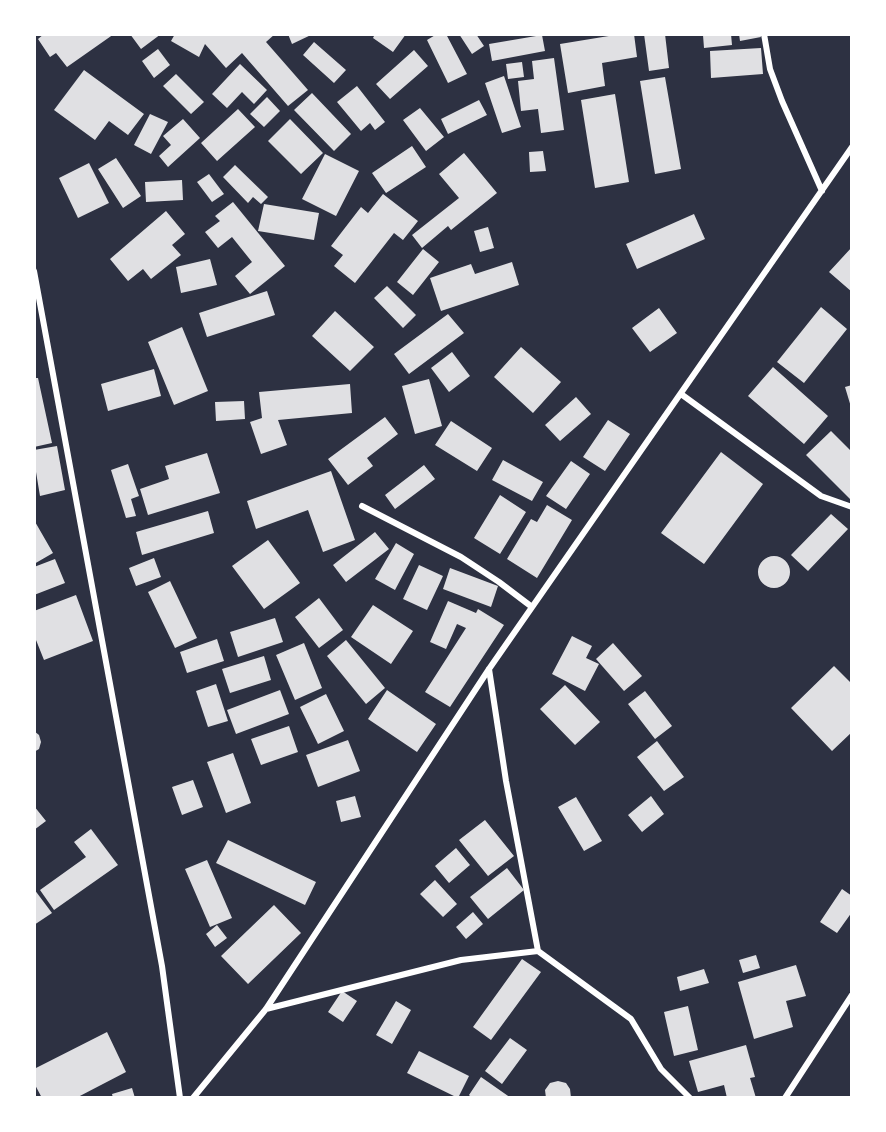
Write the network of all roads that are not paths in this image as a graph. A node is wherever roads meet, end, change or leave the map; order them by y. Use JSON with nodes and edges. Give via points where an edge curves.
{"nodes":[{"id":1,"x":764,"y":34,"type":"edge"},
{"id":2,"x":852,"y":147,"type":"edge"},
{"id":3,"x":822,"y":191,"type":"junction"},
{"id":4,"x":34,"y":272,"type":"edge"},
{"id":5,"x":681,"y":394,"type":"junction"},
{"id":6,"x":362,"y":506,"type":"dead end"},
{"id":7,"x":852,"y":507,"type":"edge"},
{"id":8,"x":532,"y":607,"type":"junction"},
{"id":9,"x":489,"y":669,"type":"junction"},
{"id":10,"x":538,"y":951,"type":"junction"},
{"id":11,"x":852,"y":995,"type":"edge"},
{"id":12,"x":843,"y":1008,"type":"junction"},
{"id":13,"x":266,"y":1009,"type":"junction"},
{"id":14,"x":852,"y":1010,"type":"edge"},
{"id":15,"x":180,"y":1098,"type":"edge"},
{"id":16,"x":193,"y":1098,"type":"edge"},
{"id":17,"x":690,"y":1098,"type":"edge"},
{"id":18,"x":785,"y":1098,"type":"edge"}],
"edges":[{"from":1,"to":3,"type":"street","via":[[770,69]]},
{"from":2,"to":3,"type":"street"},
{"from":3,"to":5,"type":"street"},
{"from":4,"to":15,"type":"street","via":[[162,966]]},
{"from":5,"to":7,"type":"street","via":[[821,496]]},
{"from":5,"to":8,"type":"street"},
{"from":6,"to":8,"type":"street","via":[[461,558]]},
{"from":8,"to":9,"type":"street"},
{"from":9,"to":10,"type":"street"},
{"from":9,"to":13,"type":"street"},
{"from":10,"to":13,"type":"street","via":[[461,960]]},
{"from":10,"to":17,"type":"street","via":[[631,1019],[661,1069]]},
{"from":11,"to":12,"type":"street"},
{"from":12,"to":14,"type":"street"},
{"from":12,"to":18,"type":"street"},
{"from":13,"to":16,"type":"street"}]}
